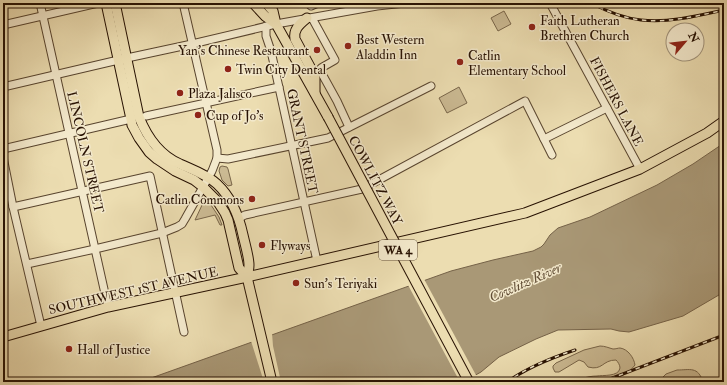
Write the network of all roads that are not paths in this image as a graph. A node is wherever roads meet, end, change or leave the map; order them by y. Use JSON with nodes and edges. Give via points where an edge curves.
{"nodes":[{"id":1,"x":40,"y":3,"type":"edge"},
{"id":2,"x":98,"y":3,"type":"edge"},
{"id":3,"x":106,"y":3,"type":"edge"},
{"id":4,"x":114,"y":3,"type":"edge"},
{"id":5,"x":183,"y":3,"type":"edge"},
{"id":6,"x":254,"y":3,"type":"edge"},
{"id":7,"x":266,"y":3,"type":"edge"},
{"id":8,"x":405,"y":3,"type":"edge"},
{"id":9,"x":550,"y":3,"type":"edge"},
{"id":10,"x":377,"y":5,"type":"edge"},
{"id":11,"x":43,"y":16,"type":"junction"},
{"id":12,"x":310,"y":18,"type":"junction"},
{"id":13,"x":276,"y":24,"type":"junction"},
{"id":14,"x":3,"y":25,"type":"edge"},
{"id":15,"x":266,"y":26,"type":"junction"},
{"id":16,"x":192,"y":44,"type":"junction"},
{"id":17,"x":122,"y":59,"type":"junction"},
{"id":18,"x":56,"y":75,"type":"junction"},
{"id":19,"x":431,"y":86,"type":"dead end"},
{"id":20,"x":3,"y":87,"type":"edge"},
{"id":21,"x":279,"y":87,"type":"junction"},
{"id":22,"x":315,"y":93,"type":"junction"},
{"id":23,"x":205,"y":103,"type":"junction"},
{"id":24,"x":607,"y":108,"type":"junction"},
{"id":25,"x":146,"y":116,"type":"dead end"},
{"id":26,"x":130,"y":119,"type":"junction"},
{"id":27,"x":724,"y":121,"type":"edge"},
{"id":28,"x":349,"y":128,"type":"junction"},
{"id":29,"x":69,"y":134,"type":"junction"},
{"id":30,"x":544,"y":139,"type":"junction"},
{"id":31,"x":292,"y":145,"type":"junction"},
{"id":32,"x":3,"y":149,"type":"edge"},
{"id":33,"x":552,"y":155,"type":"dead end"},
{"id":34,"x":3,"y":157,"type":"edge"},
{"id":35,"x":216,"y":158,"type":"junction"},
{"id":36,"x":640,"y":169,"type":"junction"},
{"id":37,"x":208,"y":178,"type":"junction"},
{"id":38,"x":203,"y":187,"type":"junction"},
{"id":39,"x":82,"y":192,"type":"junction"},
{"id":40,"x":303,"y":202,"type":"junction"},
{"id":41,"x":13,"y":208,"type":"junction"},
{"id":42,"x":239,"y":218,"type":"junction"},
{"id":43,"x":162,"y":233,"type":"junction"},
{"id":44,"x":95,"y":249,"type":"junction"},
{"id":45,"x":317,"y":261,"type":"junction"},
{"id":46,"x":27,"y":264,"type":"junction"},
{"id":47,"x":247,"y":277,"type":"junction"},
{"id":48,"x":175,"y":292,"type":"junction"},
{"id":49,"x":108,"y":307,"type":"junction"},
{"id":50,"x":41,"y":326,"type":"junction"},
{"id":51,"x":184,"y":332,"type":"dead end"},
{"id":52,"x":3,"y":337,"type":"edge"},
{"id":53,"x":272,"y":382,"type":"edge"},
{"id":54,"x":469,"y":382,"type":"edge"}],
"edges":[{"from":1,"to":11,"type":"street","name":"LINCOLN STREET"},
{"from":2,"to":11,"type":"street"},
{"from":3,"to":17,"type":"main road"},
{"from":4,"to":17,"type":"main road"},
{"from":5,"to":16,"type":"street"},
{"from":6,"to":13,"type":"main road","number":"WA 4"},
{"from":7,"to":13,"type":"main road","number":"WA 4","via":[[273,12]]},
{"from":8,"to":10,"type":"street"},
{"from":9,"to":24,"type":"street","name":"FISHERS LANE"},
{"from":10,"to":12,"type":"street"},
{"from":11,"to":14,"type":"street"},
{"from":11,"to":18,"type":"street","name":"LINCOLN STREET"},
{"from":12,"to":13,"type":"street"},
{"from":12,"to":22,"type":"main road","via":[[298,26],[294,35],[315,76]]},
{"from":12,"to":28,"type":"street","via":[[335,60],[321,68],[321,72]]},
{"from":13,"to":15,"type":"street"},
{"from":13,"to":22,"type":"main road","number":"WA 4"},
{"from":15,"to":16,"type":"street"},
{"from":15,"to":21,"type":"street","name":"GRANT STREET","via":[[266,36]]},
{"from":16,"to":17,"type":"street"},
{"from":16,"to":23,"type":"street"},
{"from":17,"to":18,"type":"street"},
{"from":17,"to":26,"type":"main road"},
{"from":17,"to":37,"type":"main road","via":[[139,117],[154,144],[174,161]]},
{"from":18,"to":20,"type":"street"},
{"from":18,"to":29,"type":"street","name":"LINCOLN STREET"},
{"from":19,"to":28,"type":"street"},
{"from":21,"to":23,"type":"street"},
{"from":21,"to":31,"type":"street","name":"GRANT STREET"},
{"from":22,"to":54,"type":"main road","name":"COWLITZ WAY","number":"WA 4","bridge":true},
{"from":23,"to":25,"type":"street"},
{"from":23,"to":35,"type":"street","via":[[217,150]]},
{"from":24,"to":30,"type":"street"},
{"from":24,"to":36,"type":"street","name":"FISHERS LANE"},
{"from":26,"to":29,"type":"street"},
{"from":26,"to":38,"type":"main road","via":[[152,156]]},
{"from":27,"to":36,"type":"main road","name":"SOUTHWEST 1ST AVENUE"},
{"from":28,"to":31,"type":"street","via":[[328,138]]},
{"from":29,"to":32,"type":"street"},
{"from":29,"to":39,"type":"street","name":"LINCOLN STREET"},
{"from":30,"to":33,"type":"street"},
{"from":30,"to":40,"type":"street","via":[[525,101],[362,190]]},
{"from":31,"to":35,"type":"street","via":[[228,159]]},
{"from":31,"to":40,"type":"street","name":"GRANT STREET"},
{"from":34,"to":41,"type":"street"},
{"from":35,"to":37,"type":"street"},
{"from":36,"to":45,"type":"main road","name":"SOUTHWEST 1ST AVENUE","via":[[525,213]]},
{"from":37,"to":38,"type":"street"},
{"from":37,"to":42,"type":"main road","via":[[224,191]]},
{"from":38,"to":43,"type":"street","via":[[182,224]]},
{"from":38,"to":47,"type":"main road","via":[[225,213],[240,268]]},
{"from":39,"to":41,"type":"street"},
{"from":39,"to":43,"type":"street","via":[[150,176]]},
{"from":39,"to":44,"type":"street","name":"LINCOLN STREET"},
{"from":40,"to":42,"type":"street"},
{"from":40,"to":45,"type":"street","name":"GRANT STREET"},
{"from":41,"to":46,"type":"street"},
{"from":42,"to":47,"type":"main road","via":[[249,265]]},
{"from":43,"to":44,"type":"street"},
{"from":43,"to":48,"type":"street"},
{"from":44,"to":46,"type":"street"},
{"from":44,"to":49,"type":"street","name":"LINCOLN STREET"},
{"from":45,"to":47,"type":"main road","name":"SOUTHWEST 1ST AVENUE"},
{"from":46,"to":50,"type":"street"},
{"from":47,"to":48,"type":"main road","name":"SOUTHWEST 1ST AVENUE"},
{"from":47,"to":53,"type":"main road"},
{"from":48,"to":49,"type":"main road","name":"SOUTHWEST 1ST AVENUE"},
{"from":48,"to":51,"type":"street"},
{"from":49,"to":50,"type":"main road","name":"SOUTHWEST 1ST AVENUE"},
{"from":50,"to":52,"type":"main road","name":"SOUTHWEST 1ST AVENUE"}]}
